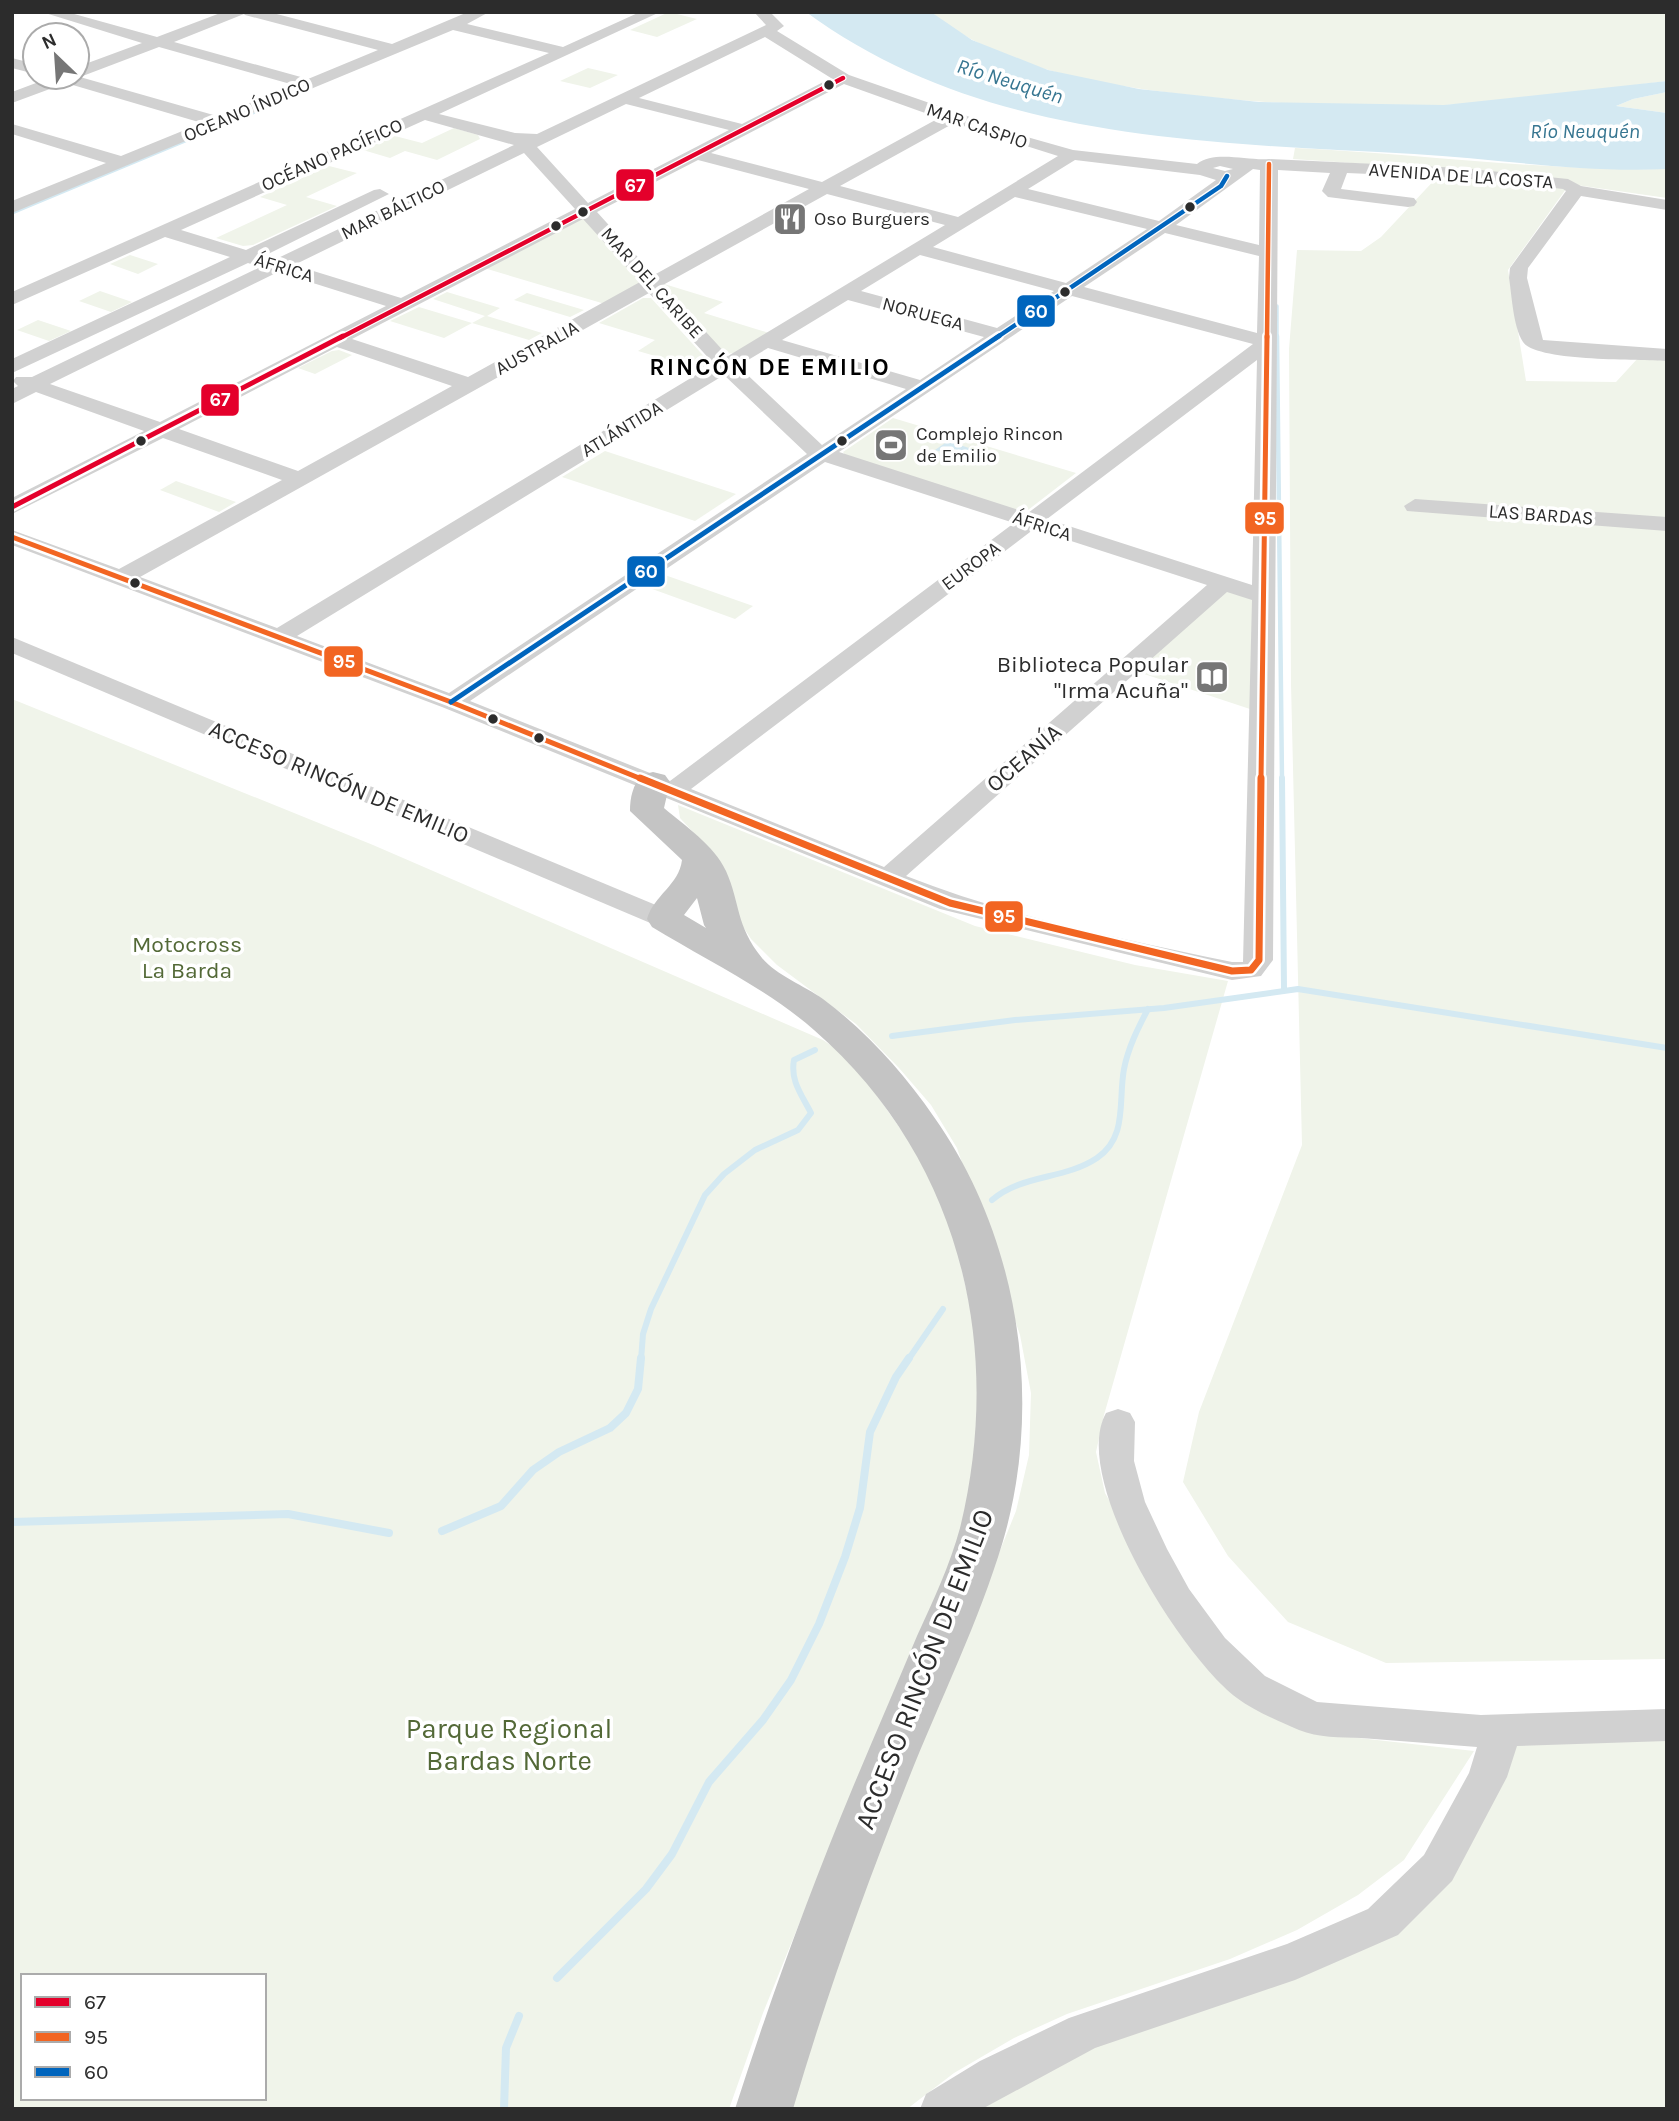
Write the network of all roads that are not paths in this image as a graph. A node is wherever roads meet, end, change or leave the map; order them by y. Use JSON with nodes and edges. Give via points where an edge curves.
{"nodes":[{"id":1,"x":49,"y":12,"type":"edge"},
{"id":2,"x":237,"y":12,"type":"edge"},
{"id":3,"x":250,"y":12,"type":"edge"},
{"id":4,"x":653,"y":12,"type":"edge"},
{"id":5,"x":610,"y":15,"type":"dead end"},
{"id":6,"x":460,"y":17,"type":"edge"},
{"id":7,"x":634,"y":21,"type":"junction"},
{"id":8,"x":767,"y":21,"type":"edge"},
{"id":9,"x":158,"y":42,"type":"junction"},
{"id":10,"x":393,"y":49,"type":"junction"},
{"id":11,"x":565,"y":52,"type":"junction"},
{"id":12,"x":91,"y":68,"type":"edge"},
{"id":13,"x":842,"y":78,"type":"junction"},
{"id":14,"x":310,"y":84,"type":"junction"},
{"id":15,"x":91,"y":85,"type":"edge"},
{"id":16,"x":29,"y":91,"type":"edge"},
{"id":17,"x":12,"y":98,"type":"edge"},
{"id":18,"x":624,"y":99,"type":"junction"},
{"id":19,"x":579,"y":100,"type":"dead end"},
{"id":20,"x":424,"y":115,"type":"junction"},
{"id":21,"x":952,"y":117,"type":"junction"},
{"id":22,"x":542,"y":118,"type":"dead end"},
{"id":23,"x":218,"y":122,"type":"junction"},
{"id":24,"x":12,"y":129,"type":"edge"},
{"id":25,"x":743,"y":129,"type":"junction"},
{"id":26,"x":522,"y":140,"type":"junction"},
{"id":27,"x":480,"y":147,"type":"dead end"},
{"id":28,"x":695,"y":154,"type":"junction"},
{"id":29,"x":1072,"y":155,"type":"junction"},
{"id":30,"x":122,"y":162,"type":"junction"},
{"id":31,"x":1269,"y":163,"type":"junction"},
{"id":32,"x":1341,"y":167,"type":"junction"},
{"id":33,"x":1234,"y":171,"type":"junction"},
{"id":34,"x":1436,"y":172,"type":"junction"},
{"id":35,"x":394,"y":187,"type":"dead end"},
{"id":36,"x":824,"y":188,"type":"junction"},
{"id":37,"x":1576,"y":190,"type":"junction"},
{"id":38,"x":1013,"y":191,"type":"junction"},
{"id":39,"x":12,"y":195,"type":"edge"},
{"id":40,"x":30,"y":200,"type":"junction"},
{"id":41,"x":1408,"y":201,"type":"junction"},
{"id":42,"x":1667,"y":205,"type":"edge"},
{"id":43,"x":12,"y":208,"type":"edge"},
{"id":44,"x":587,"y":210,"type":"junction"},
{"id":45,"x":1395,"y":216,"type":"dead end"},
{"id":46,"x":960,"y":223,"type":"junction"},
{"id":47,"x":1162,"y":227,"type":"junction"},
{"id":48,"x":164,"y":231,"type":"junction"},
{"id":49,"x":918,"y":249,"type":"junction"},
{"id":50,"x":1268,"y":253,"type":"junction"},
{"id":51,"x":247,"y":257,"type":"junction"},
{"id":52,"x":277,"y":266,"type":"junction"},
{"id":53,"x":12,"y":280,"type":"edge"},
{"id":54,"x":652,"y":284,"type":"junction"},
{"id":55,"x":37,"y":288,"type":"junction"},
{"id":56,"x":1070,"y":289,"type":"junction"},
{"id":57,"x":845,"y":293,"type":"junction"},
{"id":58,"x":12,"y":299,"type":"edge"},
{"id":59,"x":403,"y":305,"type":"junction"},
{"id":60,"x":1000,"y":335,"type":"junction"},
{"id":61,"x":335,"y":340,"type":"junction"},
{"id":62,"x":766,"y":341,"type":"junction"},
{"id":63,"x":1268,"y":342,"type":"junction"},
{"id":64,"x":1667,"y":355,"type":"edge"},
{"id":65,"x":726,"y":366,"type":"junction"},
{"id":66,"x":12,"y":367,"type":"edge"},
{"id":67,"x":12,"y":377,"type":"edge"},
{"id":68,"x":34,"y":384,"type":"junction"},
{"id":69,"x":470,"y":385,"type":"junction"},
{"id":70,"x":923,"y":387,"type":"junction"},
{"id":71,"x":12,"y":398,"type":"edge"},
{"id":72,"x":161,"y":430,"type":"junction"},
{"id":73,"x":821,"y":455,"type":"junction"},
{"id":74,"x":300,"y":479,"type":"junction"},
{"id":75,"x":1415,"y":506,"type":"dead end"},
{"id":76,"x":12,"y":507,"type":"edge"},
{"id":77,"x":1030,"y":522,"type":"junction"},
{"id":78,"x":1667,"y":524,"type":"edge"},
{"id":79,"x":12,"y":537,"type":"edge"},
{"id":80,"x":121,"y":578,"type":"junction"},
{"id":81,"x":1223,"y":583,"type":"junction"},
{"id":82,"x":1264,"y":596,"type":"junction"},
{"id":83,"x":279,"y":638,"type":"junction"},
{"id":84,"x":12,"y":644,"type":"edge"},
{"id":85,"x":451,"y":702,"type":"junction"},
{"id":86,"x":664,"y":786,"type":"junction"},
{"id":87,"x":700,"y":859,"type":"junction"},
{"id":88,"x":888,"y":877,"type":"junction"},
{"id":89,"x":665,"y":919,"type":"junction"},
{"id":90,"x":752,"y":969,"type":"junction"},
{"id":91,"x":1118,"y":1422,"type":"dead end"},
{"id":92,"x":1667,"y":1725,"type":"edge"},
{"id":93,"x":1503,"y":1730,"type":"junction"},
{"id":94,"x":764,"y":2109,"type":"edge"},
{"id":95,"x":942,"y":2109,"type":"edge"}],
"edges":[{"from":1,"to":9,"type":"street"},
{"from":2,"to":9,"type":"street"},
{"from":3,"to":10,"type":"street"},
{"from":4,"to":7,"type":"street","name":"OCÉANO PACÍFICO"},
{"from":5,"to":7,"type":"street"},
{"from":6,"to":10,"type":"street","name":"OCEANO ÍNDICO"},
{"from":6,"to":11,"type":"street"},
{"from":7,"to":11,"type":"street","name":"OCÉANO PACÍFICO"},
{"from":8,"to":13,"type":"street","name":"MAR CASPIO"},
{"from":8,"to":18,"type":"street","name":"MAR BÁLTICO"},
{"from":8,"to":19,"type":"street"},
{"from":9,"to":12,"type":"street"},
{"from":9,"to":14,"type":"street"},
{"from":10,"to":14,"type":"street","name":"OCEANO ÍNDICO"},
{"from":11,"to":20,"type":"street","name":"OCÉANO PACÍFICO"},
{"from":13,"to":21,"type":"street","name":"MAR CASPIO"},
{"from":13,"to":25,"type":"street"},
{"from":14,"to":23,"type":"street","name":"OCEANO ÍNDICO"},
{"from":15,"to":23,"type":"street"},
{"from":16,"to":17,"type":"street"},
{"from":18,"to":25,"type":"street"},
{"from":18,"to":26,"type":"street","name":"MAR BÁLTICO"},
{"from":20,"to":26,"type":"street"},
{"from":20,"to":48,"type":"street","name":"OCÉANO PACÍFICO"},
{"from":21,"to":29,"type":"street","name":"MAR CASPIO"},
{"from":21,"to":36,"type":"street","name":"AUSTRALIA"},
{"from":22,"to":26,"type":"street","name":"MAR BÁLTICO"},
{"from":23,"to":30,"type":"street","name":"OCEANO ÍNDICO"},
{"from":24,"to":30,"type":"street"},
{"from":25,"to":28,"type":"street"},
{"from":26,"to":27,"type":"street","name":"MAR BÁLTICO"},
{"from":26,"to":44,"type":"street","name":"MAR DEL CARIBE"},
{"from":26,"to":52,"type":"street","name":"MAR BÁLTICO"},
{"from":28,"to":36,"type":"street"},
{"from":28,"to":44,"type":"street"},
{"from":29,"to":33,"type":"street","name":"MAR CASPIO"},
{"from":29,"to":38,"type":"street","name":"ATLÁNTIDA"},
{"from":30,"to":40,"type":"street","name":"OCEANO ÍNDICO"},
{"from":31,"to":32,"type":"street","name":"AVENIDA DE LA COSTA"},
{"from":31,"to":33,"type":"street","name":"MAR CASPIO"},
{"from":31,"to":50,"type":"street"},
{"from":32,"to":34,"type":"street","name":"AVENIDA DE LA COSTA"},
{"from":32,"to":41,"type":"street","via":[[1334,193]]},
{"from":33,"to":47,"type":"street","via":[[1221,186]]},
{"from":34,"to":37,"type":"street","name":"AVENIDA DE LA COSTA","via":[[1568,184]]},
{"from":34,"to":41,"type":"street"},
{"from":35,"to":51,"type":"street","name":"MAR BÁLTICO"},
{"from":36,"to":46,"type":"street"},
{"from":36,"to":54,"type":"street","name":"AUSTRALIA"},
{"from":37,"to":42,"type":"street","name":"AVENIDA DE LA COSTA"},
{"from":37,"to":64,"type":"street","via":[[1519,268],[1528,327],[1536,344]]},
{"from":38,"to":46,"type":"street","name":"ATLÁNTIDA"},
{"from":38,"to":47,"type":"street"},
{"from":39,"to":40,"type":"street"},
{"from":40,"to":43,"type":"street","name":"OCEANO ÍNDICO"},
{"from":41,"to":45,"type":"street"},
{"from":44,"to":54,"type":"street","name":"MAR DEL CARIBE"},
{"from":44,"to":59,"type":"street"},
{"from":46,"to":49,"type":"street","name":"ATLÁNTIDA"},
{"from":47,"to":50,"type":"street"},
{"from":47,"to":56,"type":"street"},
{"from":48,"to":51,"type":"street","name":"ÁFRICA"},
{"from":48,"to":55,"type":"street","name":"OCÉANO PACÍFICO"},
{"from":49,"to":56,"type":"street"},
{"from":49,"to":57,"type":"street","name":"ATLÁNTIDA"},
{"from":50,"to":63,"type":"street"},
{"from":51,"to":52,"type":"street","name":"ÁFRICA"},
{"from":51,"to":66,"type":"street","name":"MAR BÁLTICO"},
{"from":52,"to":59,"type":"street","name":"ÁFRICA"},
{"from":52,"to":68,"type":"street","name":"MAR BÁLTICO"},
{"from":53,"to":55,"type":"street"},
{"from":54,"to":65,"type":"street","name":"MAR DEL CARIBE"},
{"from":54,"to":69,"type":"street","name":"AUSTRALIA"},
{"from":55,"to":58,"type":"street","name":"OCÉANO PACÍFICO"},
{"from":56,"to":60,"type":"street"},
{"from":56,"to":63,"type":"street"},
{"from":57,"to":60,"type":"street","name":"NORUEGA"},
{"from":57,"to":62,"type":"street","name":"ATLÁNTIDA"},
{"from":59,"to":61,"type":"street"},
{"from":60,"to":70,"type":"street"},
{"from":61,"to":69,"type":"street"},
{"from":61,"to":72,"type":"street"},
{"from":62,"to":65,"type":"street","name":"ATLÁNTIDA"},
{"from":62,"to":70,"type":"street"},
{"from":63,"to":77,"type":"street","name":"EUROPA"},
{"from":63,"to":82,"type":"street"},
{"from":65,"to":73,"type":"street","name":"MAR DEL CARIBE"},
{"from":65,"to":83,"type":"street","name":"ATLÁNTIDA"},
{"from":67,"to":68,"type":"street"},
{"from":68,"to":71,"type":"street","name":"MAR BÁLTICO"},
{"from":68,"to":72,"type":"street"},
{"from":69,"to":74,"type":"street","name":"AUSTRALIA"},
{"from":70,"to":73,"type":"street"},
{"from":72,"to":74,"type":"street"},
{"from":72,"to":76,"type":"street"},
{"from":73,"to":77,"type":"street","name":"ÁFRICA"},
{"from":73,"to":85,"type":"street"},
{"from":74,"to":80,"type":"street","name":"AUSTRALIA"},
{"from":75,"to":78,"type":"street","name":"LAS BARDAS"},
{"from":77,"to":81,"type":"street","name":"ÁFRICA"},
{"from":77,"to":86,"type":"street","name":"EUROPA"},
{"from":79,"to":80,"type":"street"},
{"from":80,"to":83,"type":"street"},
{"from":81,"to":82,"type":"street","name":"ÁFRICA"},
{"from":81,"to":88,"type":"street","name":"OCEANÍA"},
{"from":82,"to":88,"type":"street","via":[[1259,960],[1251,970],[1232,971],[987,915]]},
{"from":83,"to":85,"type":"street"},
{"from":84,"to":89,"type":"street","name":"ACCESO RINCÓN DE EMILIO"},
{"from":85,"to":86,"type":"street"},
{"from":86,"to":87,"type":"main road","name":"ACCESO RINCÓN DE EMILIO","via":[[646,804],[651,817]]},
{"from":86,"to":88,"type":"street"},
{"from":87,"to":89,"type":"main road","via":[[696,880],[669,905]]},
{"from":87,"to":90,"type":"main road","name":"ACCESO RINCÓN DE EMILIO","via":[[712,877],[722,925]]},
{"from":89,"to":90,"type":"main road","name":"ACCESO RINCÓN DE EMILIO"},
{"from":90,"to":94,"type":"main road","name":"ACCESO RINCÓN DE EMILIO","via":[[853,1045],[932,1145],[962,1204],[985,1273],[1000,1379],[998,1454],[983,1530],[825,1924]]},
{"from":91,"to":93,"type":"street","via":[[1116,1461],[1127,1502],[1150,1553],[1176,1600],[1212,1649],[1251,1687],[1312,1717]]},
{"from":92,"to":93,"type":"street"},
{"from":93,"to":95,"type":"street","via":[[1488,1777],[1438,1868],[1383,1922],[1295,1961],[1084,2032]]}]}
